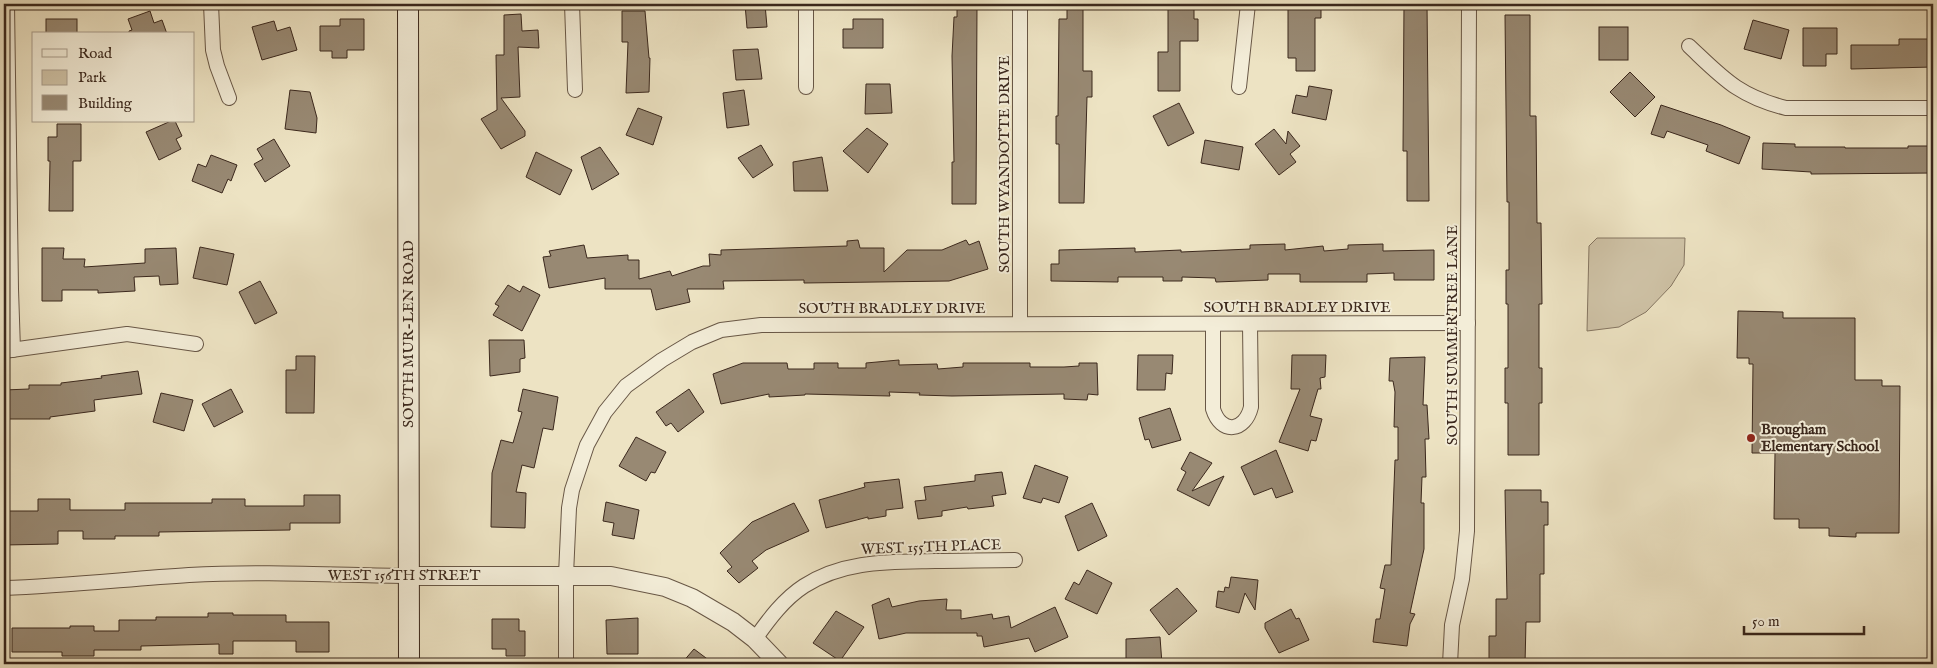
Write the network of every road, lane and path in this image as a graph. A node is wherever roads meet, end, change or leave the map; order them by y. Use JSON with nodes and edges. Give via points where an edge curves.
{"nodes":[{"id":1,"x":7,"y":4,"type":"edge"},
{"id":2,"x":211,"y":4,"type":"edge"},
{"id":3,"x":408,"y":4,"type":"edge"},
{"id":4,"x":572,"y":4,"type":"edge"},
{"id":5,"x":806,"y":4,"type":"edge"},
{"id":6,"x":1020,"y":4,"type":"edge"},
{"id":7,"x":1248,"y":4,"type":"edge"},
{"id":8,"x":1469,"y":4,"type":"edge"},
{"id":9,"x":1689,"y":46,"type":"dead end"},
{"id":10,"x":806,"y":87,"type":"dead end"},
{"id":11,"x":1238,"y":87,"type":"dead end"},
{"id":12,"x":575,"y":90,"type":"dead end"},
{"id":13,"x":229,"y":98,"type":"dead end"},
{"id":14,"x":1933,"y":108,"type":"edge"},
{"id":15,"x":1468,"y":323,"type":"junction"},
{"id":16,"x":1020,"y":324,"type":"junction"},
{"id":17,"x":1213,"y":324,"type":"junction"},
{"id":18,"x":1250,"y":324,"type":"junction"},
{"id":19,"x":196,"y":344,"type":"dead end"},
{"id":20,"x":8,"y":350,"type":"edge"},
{"id":21,"x":1015,"y":560,"type":"dead end"},
{"id":22,"x":566,"y":575,"type":"junction"},
{"id":23,"x":409,"y":576,"type":"junction"},
{"id":24,"x":4,"y":588,"type":"edge"},
{"id":25,"x":755,"y":638,"type":"junction"},
{"id":26,"x":409,"y":664,"type":"edge"},
{"id":27,"x":566,"y":664,"type":"edge"},
{"id":28,"x":779,"y":664,"type":"edge"},
{"id":29,"x":1450,"y":664,"type":"edge"}],
"edges":[{"from":1,"to":20,"type":"street"},
{"from":2,"to":13,"type":"street","via":[[217,66]]},
{"from":3,"to":23,"type":"main road","name":"SOUTH MUR-LEN ROAD"},
{"from":4,"to":12,"type":"street"},
{"from":5,"to":10,"type":"street"},
{"from":6,"to":16,"type":"street","name":"SOUTH WYANDOTTE DRIVE"},
{"from":7,"to":11,"type":"street"},
{"from":8,"to":15,"type":"street","name":"SOUTH SUMMERTREE LANE"},
{"from":9,"to":14,"type":"street","via":[[1723,78],[1762,102],[1786,108]]},
{"from":15,"to":18,"type":"street","name":"SOUTH BRADLEY DRIVE"},
{"from":15,"to":29,"type":"street","name":"SOUTH SUMMERTREE LANE","via":[[1467,530],[1462,579],[1452,625]]},
{"from":16,"to":17,"type":"street","name":"SOUTH BRADLEY DRIVE"},
{"from":16,"to":22,"type":"street","name":"SOUTH BRADLEY DRIVE","via":[[761,325],[721,330],[692,342],[626,386],[605,412],[591,437],[572,490]]},
{"from":17,"to":18,"type":"street","name":"SOUTH BRADLEY DRIVE"},
{"from":17,"to":18,"type":"street","via":[[1213,409],[1217,420],[1235,427],[1243,423],[1251,407]]},
{"from":19,"to":20,"type":"street","via":[[126,334]]},
{"from":21,"to":25,"type":"street","name":"WEST 155TH PLACE","via":[[884,562],[844,568],[804,586],[786,601]]},
{"from":22,"to":23,"type":"street","name":"WEST 156TH STREET"},
{"from":22,"to":25,"type":"street","name":"WEST 156TH STREET","via":[[612,576],[665,587],[692,598]]},
{"from":22,"to":27,"type":"street","name":"SOUTH BRADLEY DRIVE"},
{"from":23,"to":24,"type":"street","name":"WEST 156TH STREET","via":[[189,575],[71,586]]},
{"from":23,"to":26,"type":"main road","name":"SOUTH MUR-LEN ROAD"},
{"from":25,"to":28,"type":"street","name":"WEST 156TH STREET"}]}
